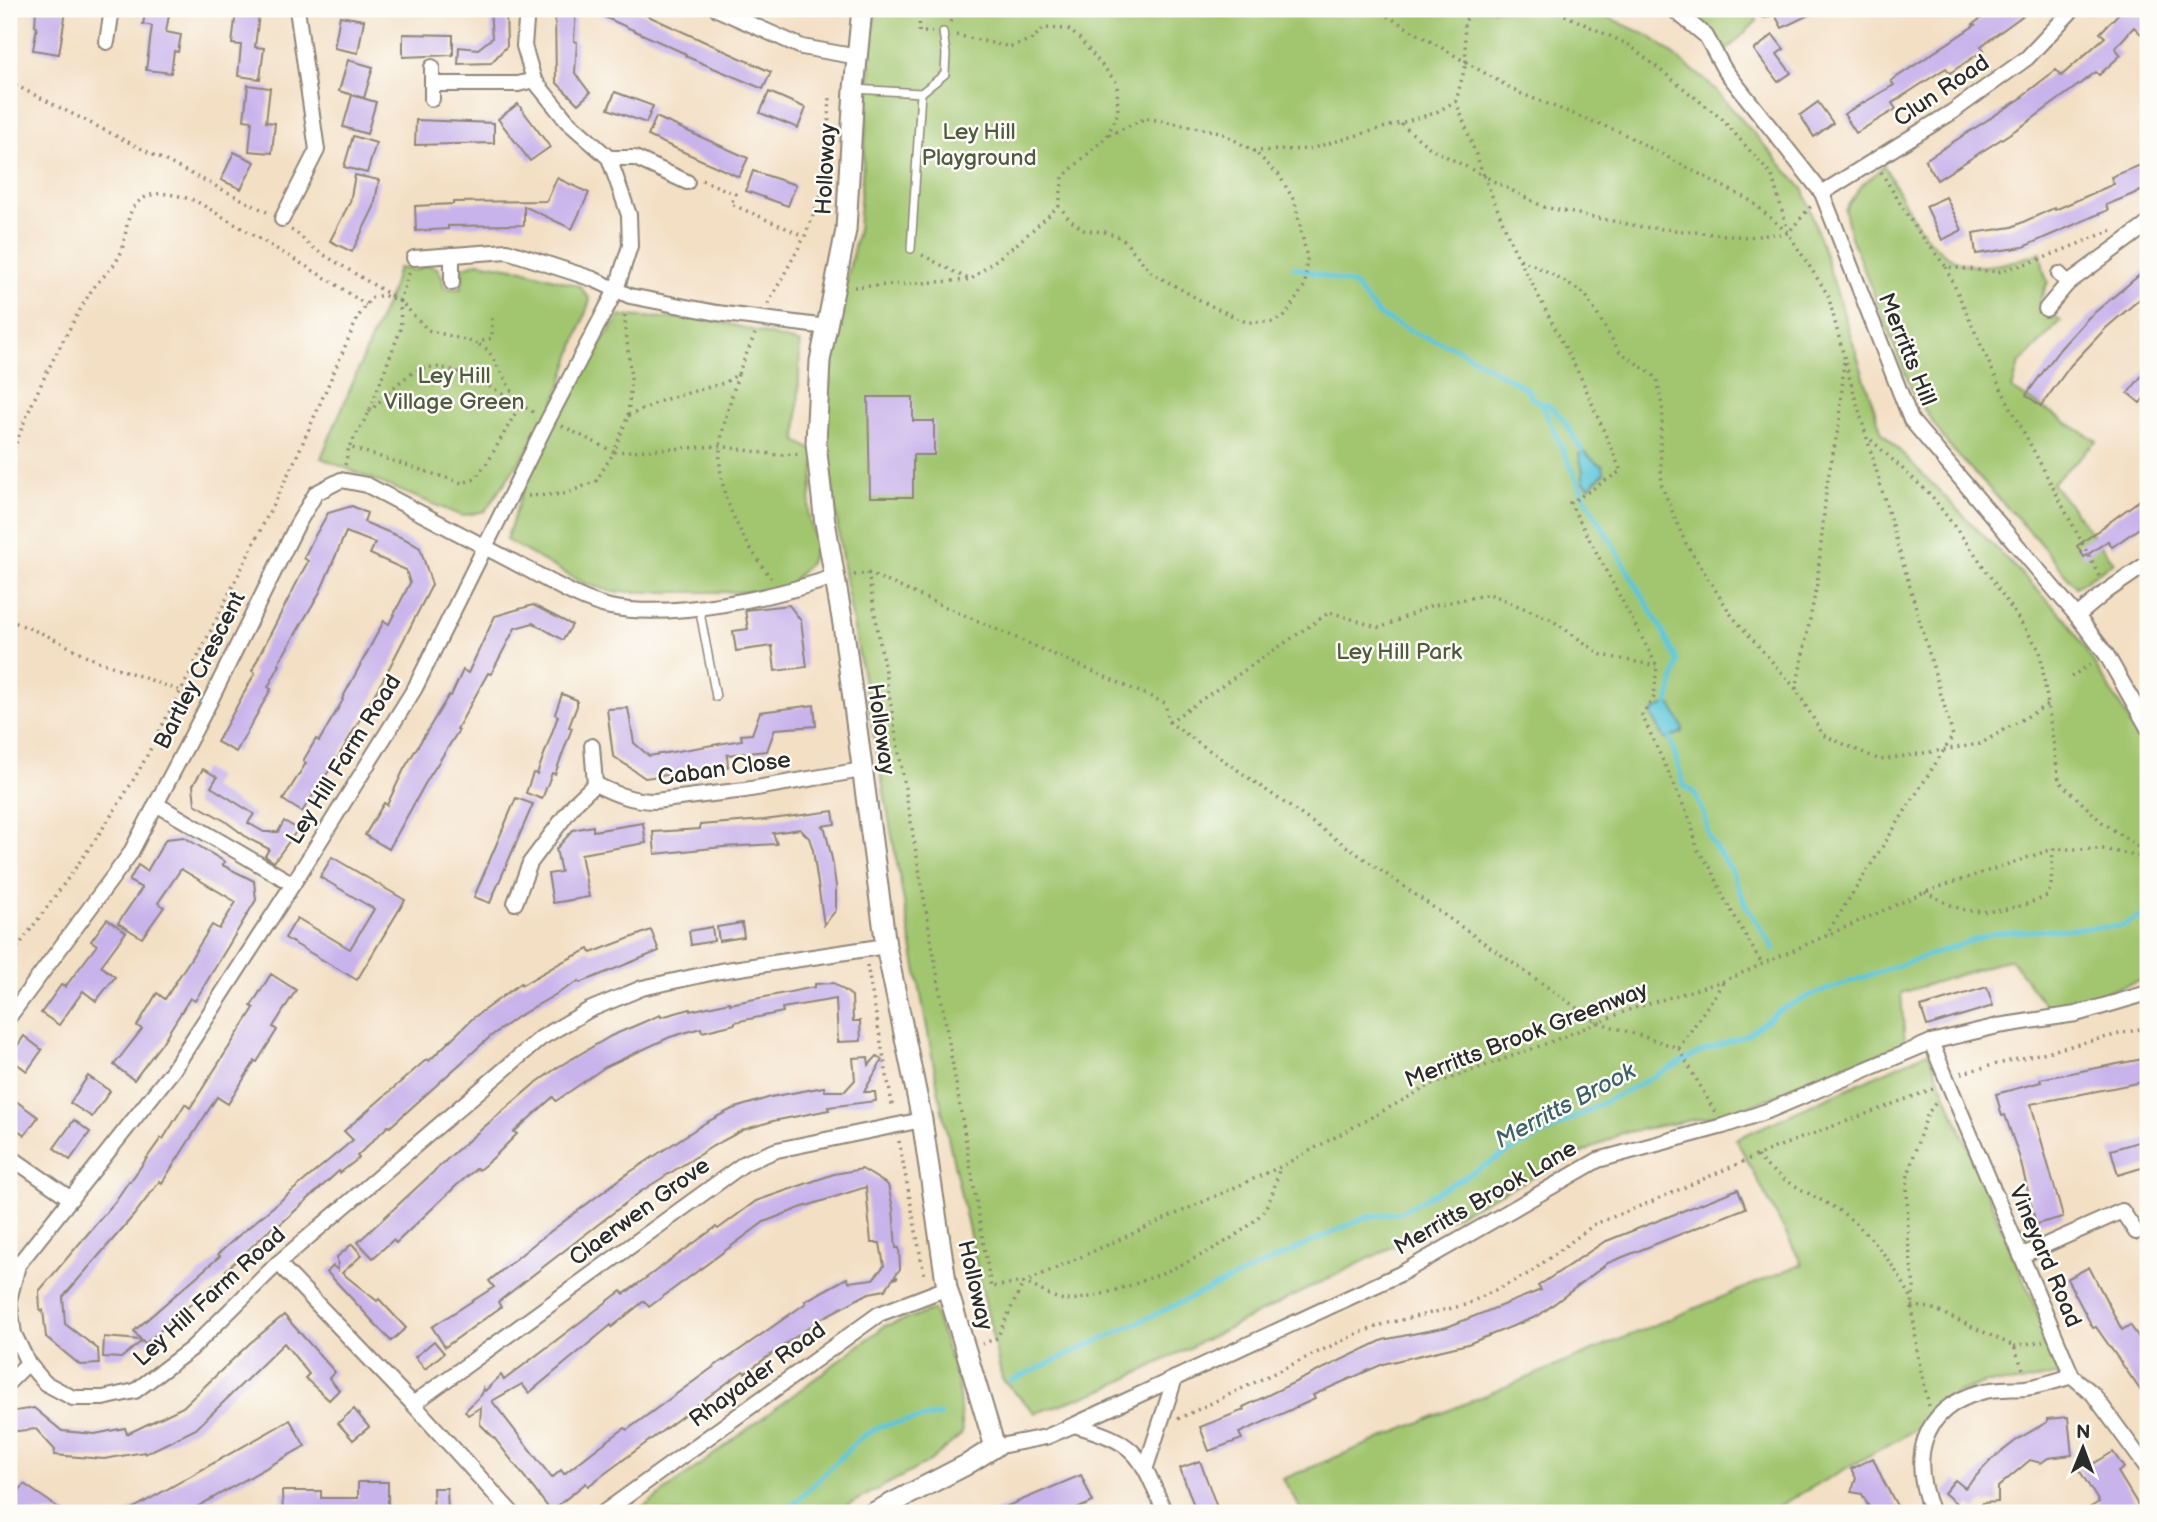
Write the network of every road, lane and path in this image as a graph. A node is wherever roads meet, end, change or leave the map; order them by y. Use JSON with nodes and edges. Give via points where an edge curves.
{"nodes":[{"id":1,"x":112,"y":9,"type":"edge"},
{"id":2,"x":297,"y":9,"type":"edge"},
{"id":3,"x":527,"y":9,"type":"edge"},
{"id":4,"x":716,"y":9,"type":"edge"},
{"id":5,"x":862,"y":9,"type":"edge"},
{"id":6,"x":920,"y":9,"type":"edge"},
{"id":7,"x":958,"y":9,"type":"edge"},
{"id":8,"x":1375,"y":9,"type":"edge"},
{"id":9,"x":1472,"y":9,"type":"edge"},
{"id":10,"x":1552,"y":9,"type":"edge"},
{"id":11,"x":1673,"y":9,"type":"edge"},
{"id":12,"x":2074,"y":9,"type":"edge"},
{"id":13,"x":943,"y":32,"type":"junction"},
{"id":14,"x":107,"y":42,"type":"dead end"},
{"id":15,"x":858,"y":57,"type":"junction"},
{"id":16,"x":1466,"y":63,"type":"junction"},
{"id":17,"x":432,"y":66,"type":"dead end"},
{"id":18,"x":534,"y":80,"type":"junction"},
{"id":19,"x":9,"y":82,"type":"edge"},
{"id":20,"x":433,"y":84,"type":"junction"},
{"id":21,"x":854,"y":89,"type":"junction"},
{"id":22,"x":921,"y":93,"type":"junction"},
{"id":23,"x":830,"y":97,"type":"dead end"},
{"id":24,"x":432,"y":99,"type":"dead end"},
{"id":25,"x":1456,"y":101,"type":"junction"},
{"id":26,"x":1401,"y":124,"type":"junction"},
{"id":27,"x":1107,"y":136,"type":"junction"},
{"id":28,"x":1254,"y":151,"type":"junction"},
{"id":29,"x":610,"y":158,"type":"junction"},
{"id":30,"x":1875,"y":161,"type":"junction"},
{"id":31,"x":1484,"y":176,"type":"junction"},
{"id":32,"x":687,"y":182,"type":"joint"},
{"id":33,"x":1822,"y":193,"type":"junction"},
{"id":34,"x":1059,"y":206,"type":"junction"},
{"id":35,"x":282,"y":219,"type":"junction"},
{"id":36,"x":2148,"y":224,"type":"edge"},
{"id":37,"x":2116,"y":228,"type":"dead end"},
{"id":38,"x":1788,"y":233,"type":"junction"},
{"id":39,"x":805,"y":236,"type":"junction"},
{"id":40,"x":911,"y":249,"type":"joint"},
{"id":41,"x":452,"y":255,"type":"junction"},
{"id":42,"x":414,"y":258,"type":"joint"},
{"id":43,"x":1519,"y":258,"type":"junction"},
{"id":44,"x":1946,"y":267,"type":"junction"},
{"id":45,"x":970,"y":279,"type":"junction"},
{"id":46,"x":452,"y":284,"type":"dead end"},
{"id":47,"x":835,"y":289,"type":"junction"},
{"id":48,"x":623,"y":293,"type":"junction"},
{"id":49,"x":400,"y":300,"type":"junction"},
{"id":50,"x":366,"y":305,"type":"junction"},
{"id":51,"x":2046,"y":309,"type":"dead end"},
{"id":52,"x":492,"y":317,"type":"dead end"},
{"id":53,"x":762,"y":319,"type":"junction"},
{"id":54,"x":827,"y":327,"type":"junction"},
{"id":55,"x":477,"y":343,"type":"junction"},
{"id":56,"x":1844,"y":356,"type":"junction"},
{"id":57,"x":738,"y":374,"type":"junction"},
{"id":58,"x":520,"y":405,"type":"junction"},
{"id":59,"x":368,"y":414,"type":"junction"},
{"id":60,"x":628,"y":416,"type":"junction"},
{"id":61,"x":548,"y":420,"type":"junction"},
{"id":62,"x":1869,"y":439,"type":"junction"},
{"id":63,"x":720,"y":446,"type":"junction"},
{"id":64,"x":614,"y":452,"type":"junction"},
{"id":65,"x":817,"y":453,"type":"junction"},
{"id":66,"x":9,"y":463,"type":"edge"},
{"id":67,"x":509,"y":498,"type":"junction"},
{"id":68,"x":485,"y":547,"type":"junction"},
{"id":69,"x":2148,"y":563,"type":"edge"},
{"id":70,"x":2094,"y":565,"type":"dead end"},
{"id":71,"x":868,"y":573,"type":"junction"},
{"id":72,"x":834,"y":577,"type":"junction"},
{"id":73,"x":782,"y":593,"type":"junction"},
{"id":74,"x":698,"y":606,"type":"junction"},
{"id":75,"x":2077,"y":616,"type":"junction"},
{"id":76,"x":9,"y":620,"type":"edge"},
{"id":77,"x":2106,"y":654,"type":"junction"},
{"id":78,"x":1657,"y":666,"type":"junction"},
{"id":79,"x":2071,"y":677,"type":"dead end"},
{"id":80,"x":1796,"y":689,"type":"junction"},
{"id":81,"x":181,"y":691,"type":"junction"},
{"id":82,"x":716,"y":697,"type":"dead end"},
{"id":83,"x":210,"y":701,"type":"junction"},
{"id":84,"x":2049,"y":704,"type":"junction"},
{"id":85,"x":1169,"y":722,"type":"junction"},
{"id":86,"x":2148,"y":728,"type":"edge"},
{"id":87,"x":592,"y":746,"type":"dead end"},
{"id":88,"x":1944,"y":750,"type":"junction"},
{"id":89,"x":862,"y":770,"type":"junction"},
{"id":90,"x":595,"y":785,"type":"junction"},
{"id":91,"x":156,"y":804,"type":"junction"},
{"id":92,"x":2053,"y":849,"type":"junction"},
{"id":93,"x":2148,"y":856,"type":"edge"},
{"id":94,"x":293,"y":884,"type":"junction"},
{"id":95,"x":1925,"y":892,"type":"junction"},
{"id":96,"x":515,"y":903,"type":"dead end"},
{"id":97,"x":1824,"y":937,"type":"junction"},
{"id":98,"x":886,"y":946,"type":"junction"},
{"id":99,"x":9,"y":959,"type":"edge"},
{"id":100,"x":1762,"y":964,"type":"junction"},
{"id":101,"x":1724,"y":981,"type":"junction"},
{"id":102,"x":2148,"y":993,"type":"edge"},
{"id":103,"x":9,"y":1017,"type":"edge"},
{"id":104,"x":1597,"y":1022,"type":"junction"},
{"id":105,"x":2148,"y":1027,"type":"edge"},
{"id":106,"x":1931,"y":1042,"type":"junction"},
{"id":107,"x":1679,"y":1048,"type":"junction"},
{"id":108,"x":1947,"y":1081,"type":"junction"},
{"id":109,"x":1934,"y":1089,"type":"junction"},
{"id":110,"x":922,"y":1120,"type":"junction"},
{"id":111,"x":1723,"y":1126,"type":"junction"},
{"id":112,"x":9,"y":1156,"type":"edge"},
{"id":113,"x":1757,"y":1156,"type":"junction"},
{"id":114,"x":1280,"y":1167,"type":"junction"},
{"id":115,"x":71,"y":1199,"type":"junction"},
{"id":116,"x":2136,"y":1233,"type":"dead end"},
{"id":117,"x":2021,"y":1256,"type":"junction"},
{"id":118,"x":278,"y":1263,"type":"junction"},
{"id":119,"x":1023,"y":1283,"type":"junction"},
{"id":120,"x":947,"y":1288,"type":"junction"},
{"id":121,"x":1912,"y":1299,"type":"junction"},
{"id":122,"x":1912,"y":1306,"type":"junction"},
{"id":123,"x":2057,"y":1339,"type":"junction"},
{"id":124,"x":2014,"y":1346,"type":"junction"},
{"id":125,"x":967,"y":1350,"type":"junction"},
{"id":126,"x":28,"y":1363,"type":"junction"},
{"id":127,"x":2072,"y":1376,"type":"junction"},
{"id":128,"x":1175,"y":1378,"type":"junction"},
{"id":129,"x":9,"y":1382,"type":"edge"},
{"id":130,"x":2025,"y":1388,"type":"junction"},
{"id":131,"x":413,"y":1404,"type":"junction"},
{"id":132,"x":1934,"y":1420,"type":"junction"},
{"id":133,"x":1074,"y":1425,"type":"junction"},
{"id":134,"x":1156,"y":1431,"type":"junction"},
{"id":135,"x":995,"y":1447,"type":"junction"},
{"id":136,"x":1146,"y":1467,"type":"junction"},
{"id":137,"x":2148,"y":1469,"type":"edge"},
{"id":138,"x":512,"y":1513,"type":"edge"},
{"id":139,"x":603,"y":1513,"type":"edge"},
{"id":140,"x":873,"y":1513,"type":"edge"},
{"id":141,"x":1165,"y":1513,"type":"edge"},
{"id":142,"x":1933,"y":1513,"type":"edge"}],
"edges":[{"from":1,"to":14,"type":"street"},
{"from":2,"to":35,"type":"street","via":[[317,150]]},
{"from":3,"to":18,"type":"street","via":[[524,46]]},
{"from":4,"to":15,"type":"street","via":[[802,47]]},
{"from":5,"to":15,"type":"street","name":"Holloway"},
{"from":6,"to":13,"type":"path","via":[[919,32]]},
{"from":7,"to":13,"type":"path"},
{"from":8,"to":16,"type":"path"},
{"from":9,"to":16,"type":"path","via":[[1464,23]]},
{"from":10,"to":38,"type":"path","via":[[1629,45],[1723,119],[1772,176]]},
{"from":11,"to":33,"type":"street","name":"Merritts Hill","via":[[1706,36],[1724,69]]},
{"from":12,"to":30,"type":"street","name":"Clun Road","via":[[2026,58]]},
{"from":13,"to":22,"type":"lane","via":[[945,74]]},
{"from":13,"to":27,"type":"path","via":[[1010,47],[1032,39],[1044,28],[1068,29],[1117,83],[1118,113]]},
{"from":15,"to":21,"type":"street","name":"Holloway"},
{"from":16,"to":25,"type":"path"},
{"from":16,"to":38,"type":"path","via":[[1519,93],[1618,131],[1682,163],[1752,201]]},
{"from":17,"to":20,"type":"street"},
{"from":18,"to":20,"type":"street"},
{"from":18,"to":29,"type":"street","via":[[567,121]]},
{"from":19,"to":35,"type":"path"},
{"from":20,"to":24,"type":"street"},
{"from":21,"to":22,"type":"lane"},
{"from":21,"to":47,"type":"street","name":"Holloway","via":[[846,230]]},
{"from":22,"to":40,"type":"lane"},
{"from":23,"to":39,"type":"path","via":[[825,184]]},
{"from":25,"to":26,"type":"path"},
{"from":25,"to":31,"type":"path"},
{"from":26,"to":28,"type":"path","via":[[1309,149]]},
{"from":26,"to":31,"type":"path","via":[[1430,148]]},
{"from":27,"to":28,"type":"path","via":[[1146,118],[1220,132]]},
{"from":27,"to":34,"type":"path","via":[[1063,177]]},
{"from":28,"to":34,"type":"path","via":[[1279,175],[1295,202],[1307,258],[1305,285],[1285,316],[1272,322],[1246,322],[1207,304],[1152,273],[1122,238],[1084,230]]},
{"from":29,"to":32,"type":"street","via":[[635,158]]},
{"from":29,"to":48,"type":"street","name":"Ley Hill Farm Road","via":[[629,215]]},
{"from":30,"to":33,"type":"street","name":"Clun Road"},
{"from":30,"to":44,"type":"path","via":[[1914,226]]},
{"from":31,"to":38,"type":"path","via":[[1544,207],[1642,227],[1747,237]]},
{"from":31,"to":43,"type":"path"},
{"from":32,"to":39,"type":"path","via":[[697,178],[735,194],[732,204]]},
{"from":33,"to":38,"type":"path"},
{"from":33,"to":75,"type":"street","name":"Merritts Hill","via":[[1911,420]]},
{"from":34,"to":45,"type":"path"},
{"from":35,"to":49,"type":"path","via":[[284,227],[298,233],[306,244]]},
{"from":36,"to":51,"type":"street","via":[[2064,279]]},
{"from":37,"to":44,"type":"path","via":[[1998,272]]},
{"from":38,"to":56,"type":"path","via":[[1828,295]]},
{"from":39,"to":53,"type":"path"},
{"from":40,"to":45,"type":"path"},
{"from":41,"to":42,"type":"street"},
{"from":41,"to":46,"type":"street"},
{"from":41,"to":48,"type":"street","via":[[507,251]]},
{"from":42,"to":49,"type":"path"},
{"from":43,"to":78,"type":"path","via":[[1582,380],[1621,471],[1570,503]]},
{"from":43,"to":80,"type":"path","via":[[1585,294],[1619,352],[1657,378],[1663,412],[1662,487],[1685,542],[1732,616]]},
{"from":44,"to":70,"type":"path","via":[[1998,383]]},
{"from":45,"to":47,"type":"path"},
{"from":47,"to":54,"type":"street","name":"Holloway"},
{"from":48,"to":53,"type":"street"},
{"from":48,"to":60,"type":"path","via":[[631,379]]},
{"from":48,"to":61,"type":"street","name":"Ley Hill Farm Road"},
{"from":49,"to":50,"type":"path","via":[[383,295]]},
{"from":49,"to":55,"type":"path","via":[[428,330]]},
{"from":49,"to":59,"type":"path","via":[[401,328]]},
{"from":50,"to":66,"type":"path","via":[[196,201],[173,194],[145,197],[131,209],[119,258],[92,290],[68,334]]},
{"from":50,"to":81,"type":"path"},
{"from":52,"to":55,"type":"path","via":[[492,338]]},
{"from":53,"to":54,"type":"street"},
{"from":53,"to":57,"type":"path"},
{"from":54,"to":65,"type":"street","name":"Holloway","via":[[820,361]]},
{"from":55,"to":58,"type":"path","via":[[488,350]]},
{"from":56,"to":62,"type":"path"},
{"from":56,"to":80,"type":"path","via":[[1817,584]]},
{"from":57,"to":60,"type":"path"},
{"from":57,"to":63,"type":"path"},
{"from":58,"to":59,"type":"path","via":[[455,369],[427,367],[413,372]]},
{"from":58,"to":59,"type":"path","via":[[475,479],[462,483],[349,447]]},
{"from":60,"to":64,"type":"path"},
{"from":61,"to":64,"type":"path"},
{"from":61,"to":67,"type":"street","name":"Ley Hill Farm Road"},
{"from":62,"to":84,"type":"path","via":[[1931,495],[1982,565],[2040,651]]},
{"from":62,"to":88,"type":"path","via":[[1953,736]]},
{"from":63,"to":64,"type":"path"},
{"from":63,"to":65,"type":"path","via":[[777,455]]},
{"from":63,"to":73,"type":"path","via":[[720,478],[734,520],[752,554]]},
{"from":64,"to":67,"type":"path","via":[[596,481],[565,494]]},
{"from":65,"to":72,"type":"street","name":"Holloway"},
{"from":67,"to":68,"type":"street","name":"Ley Hill Farm Road"},
{"from":68,"to":74,"type":"street","name":"Bartley Crescent","via":[[608,606],[649,611]]},
{"from":68,"to":83,"type":"street","name":"Bartley Crescent","via":[[368,485],[341,480],[316,493]]},
{"from":68,"to":94,"type":"street","name":"Ley Hill Farm Road","via":[[415,688]]},
{"from":69,"to":75,"type":"street"},
{"from":71,"to":72,"type":"path"},
{"from":71,"to":85,"type":"path","via":[[1165,703]]},
{"from":71,"to":119,"type":"path","via":[[991,1287]]},
{"from":72,"to":73,"type":"street","name":"Bartley Crescent"},
{"from":72,"to":89,"type":"street","name":"Holloway"},
{"from":73,"to":74,"type":"street","name":"Bartley Crescent"},
{"from":74,"to":82,"type":"lane"},
{"from":75,"to":77,"type":"street","name":"Merritts Hill"},
{"from":76,"to":81,"type":"path","via":[[95,660]]},
{"from":77,"to":79,"type":"path"},
{"from":77,"to":86,"type":"street","name":"Merritts Hill"},
{"from":78,"to":85,"type":"path","via":[[1602,655],[1550,619],[1490,594],[1430,606],[1380,628],[1330,612]]},
{"from":78,"to":100,"type":"path","via":[[1654,697],[1642,715],[1691,822],[1697,849]]},
{"from":80,"to":88,"type":"path","via":[[1823,735],[1880,760]]},
{"from":81,"to":83,"type":"path"},
{"from":81,"to":99,"type":"path","via":[[136,776]]},
{"from":83,"to":91,"type":"street","name":"Bartley Crescent"},
{"from":84,"to":88,"type":"path","via":[[1980,744]]},
{"from":84,"to":93,"type":"path","via":[[2059,781],[2102,822]]},
{"from":85,"to":104,"type":"path"},
{"from":87,"to":90,"type":"street"},
{"from":88,"to":97,"type":"path"},
{"from":89,"to":90,"type":"street","name":"Caban Close","via":[[655,801],[623,797]]},
{"from":89,"to":98,"type":"street","name":"Holloway"},
{"from":90,"to":96,"type":"street","via":[[575,803],[530,863]]},
{"from":91,"to":94,"type":"street"},
{"from":91,"to":103,"type":"street","name":"Bartley Crescent","via":[[130,854]]},
{"from":92,"to":93,"type":"path","name":"Merritts Brook Greenway","via":[[2103,849]]},
{"from":92,"to":95,"type":"path","name":"Merritts Brook Greenway"},
{"from":92,"to":95,"type":"path","via":[[2051,886],[2047,896],[2034,902],[1969,911]]},
{"from":94,"to":115,"type":"street","name":"Ley Hill Farm Road","via":[[173,1070]]},
{"from":95,"to":97,"type":"path","name":"Merritts Brook Greenway"},
{"from":97,"to":100,"type":"path","name":"Merritts Brook Greenway"},
{"from":98,"to":110,"type":"street","name":"Holloway"},
{"from":98,"to":118,"type":"street","name":"Ley Hill Farm Road","via":[[720,971],[642,988],[589,1010],[541,1038]]},
{"from":100,"to":101,"type":"path","name":"Merritts Brook Greenway"},
{"from":101,"to":104,"type":"path","name":"Merritts Brook Greenway"},
{"from":101,"to":107,"type":"path"},
{"from":102,"to":106,"type":"street","name":"Merritts Brook Lane","via":[[2077,1014]]},
{"from":104,"to":107,"type":"path"},
{"from":104,"to":114,"type":"path","name":"Merritts Brook Greenway","via":[[1429,1086]]},
{"from":105,"to":108,"type":"path"},
{"from":106,"to":108,"type":"street","name":"Vineyard Road"},
{"from":106,"to":111,"type":"street","name":"Merritts Brook Lane"},
{"from":107,"to":111,"type":"path"},
{"from":108,"to":109,"type":"path"},
{"from":108,"to":117,"type":"street","name":"Vineyard Road"},
{"from":109,"to":113,"type":"path"},
{"from":109,"to":121,"type":"path","via":[[1937,1102],[1928,1113],[1907,1179]]},
{"from":110,"to":120,"type":"street","name":"Holloway"},
{"from":110,"to":131,"type":"street","name":"Claerwen Grove","via":[[777,1150],[745,1163]]},
{"from":111,"to":128,"type":"street","name":"Merritts Brook Lane","via":[[1598,1160],[1400,1274]]},
{"from":112,"to":115,"type":"street"},
{"from":113,"to":121,"type":"path","via":[[1769,1171],[1849,1219],[1886,1258]]},
{"from":113,"to":134,"type":"path","via":[[1595,1224],[1528,1274],[1465,1305],[1354,1335]]},
{"from":114,"to":119,"type":"path","name":"Merritts Brook Greenway"},
{"from":114,"to":119,"type":"path","via":[[1270,1201],[1243,1232],[1176,1266],[1113,1291],[1066,1301]]},
{"from":115,"to":126,"type":"street","name":"Ley Hill Farm Road","via":[[19,1265],[9,1300],[14,1334]]},
{"from":116,"to":117,"type":"street","via":[[2122,1211]]},
{"from":117,"to":123,"type":"street","name":"Vineyard Road"},
{"from":118,"to":126,"type":"street","name":"Ley Hill Farm Road","via":[[191,1349],[135,1391],[73,1398],[45,1382]]},
{"from":118,"to":131,"type":"street"},
{"from":119,"to":125,"type":"path","via":[[997,1338]]},
{"from":120,"to":125,"type":"street","name":"Holloway"},
{"from":120,"to":139,"type":"street","name":"Rhayader Road","via":[[879,1314]]},
{"from":121,"to":122,"type":"path"},
{"from":122,"to":124,"type":"path","via":[[1931,1308]]},
{"from":122,"to":132,"type":"path","via":[[1918,1357]]},
{"from":123,"to":124,"type":"path"},
{"from":123,"to":127,"type":"street","name":"Vineyard Road"},
{"from":124,"to":130,"type":"path"},
{"from":125,"to":135,"type":"street","name":"Holloway"},
{"from":126,"to":129,"type":"street"},
{"from":127,"to":130,"type":"street"},
{"from":127,"to":137,"type":"street","name":"Vineyard Road","via":[[2093,1394]]},
{"from":128,"to":133,"type":"street","name":"Merritts Brook Lane"},
{"from":128,"to":134,"type":"street"},
{"from":130,"to":132,"type":"street","via":[[1984,1391],[1958,1399]]},
{"from":131,"to":138,"type":"street"},
{"from":132,"to":142,"type":"street","via":[[1923,1443],[1922,1471]]},
{"from":133,"to":135,"type":"street","name":"Merritts Brook Lane"},
{"from":133,"to":136,"type":"street","via":[[1128,1445]]},
{"from":134,"to":136,"type":"street"},
{"from":135,"to":140,"type":"street","name":"Merritts Brook Lane"},
{"from":136,"to":141,"type":"street"}]}
